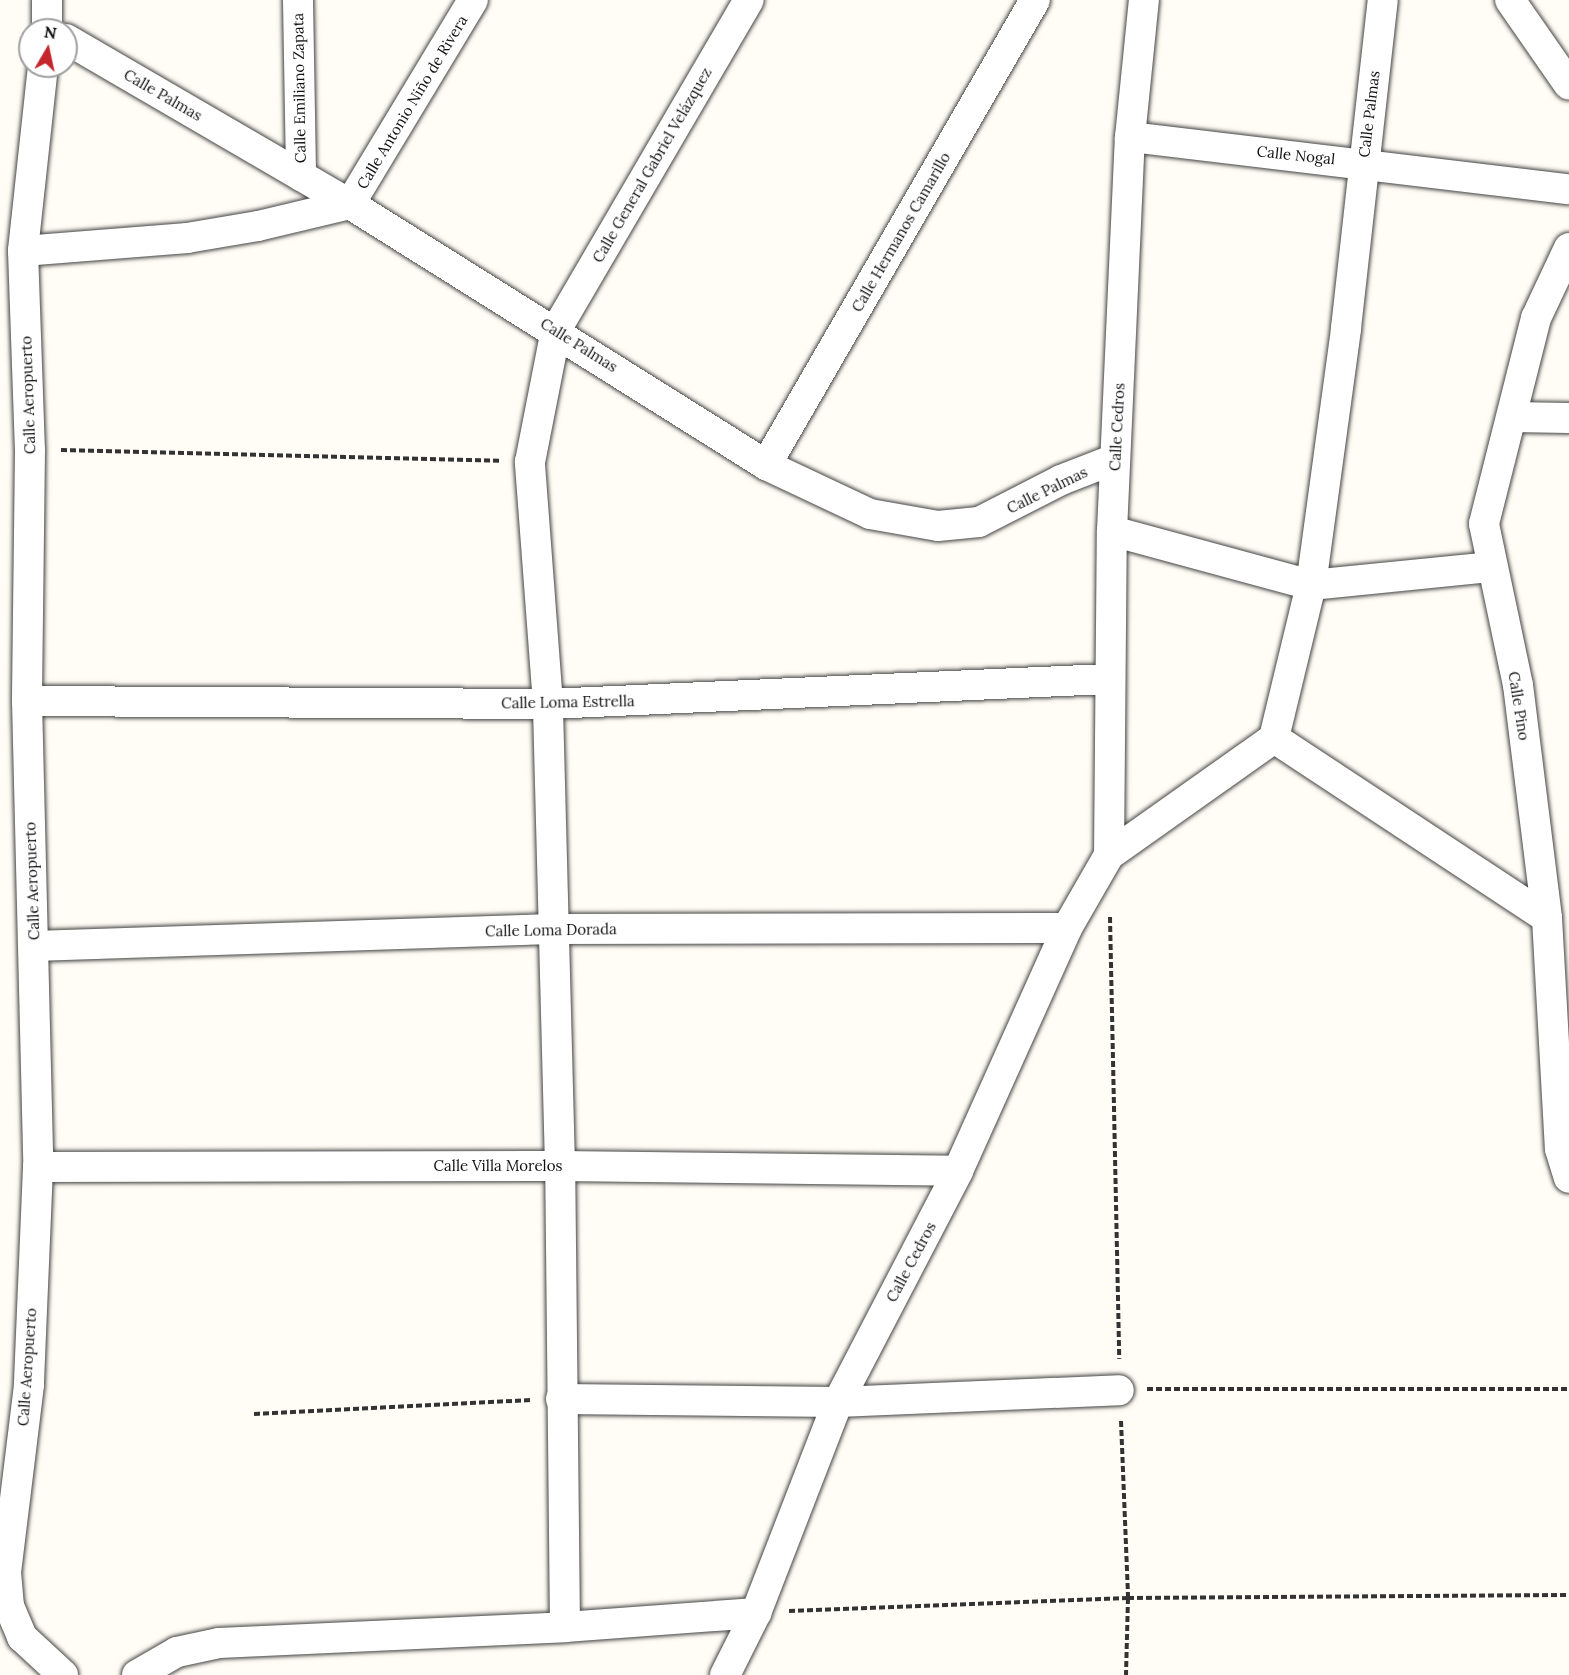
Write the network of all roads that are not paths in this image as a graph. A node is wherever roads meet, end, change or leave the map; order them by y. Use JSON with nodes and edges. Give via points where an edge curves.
{"nodes":[{"id":1,"x":298,"y":0,"type":"edge"},
{"id":2,"x":473,"y":0,"type":"edge"},
{"id":3,"x":749,"y":0,"type":"edge"},
{"id":4,"x":1035,"y":0,"type":"edge"},
{"id":5,"x":1144,"y":0,"type":"edge"},
{"id":6,"x":1383,"y":0,"type":"edge"},
{"id":7,"x":1510,"y":0,"type":"edge"},
{"id":8,"x":78,"y":42,"type":"edge"},
{"id":9,"x":42,"y":78,"type":"edge"},
{"id":10,"x":1569,"y":85,"type":"edge"},
{"id":11,"x":1130,"y":137,"type":"junction"},
{"id":12,"x":1363,"y":162,"type":"junction"},
{"id":13,"x":301,"y":176,"type":"junction"},
{"id":14,"x":1569,"y":189,"type":"edge"},
{"id":15,"x":350,"y":204,"type":"junction"},
{"id":16,"x":1569,"y":248,"type":"edge"},
{"id":17,"x":23,"y":251,"type":"junction"},
{"id":18,"x":556,"y":330,"type":"junction"},
{"id":19,"x":1512,"y":417,"type":"junction"},
{"id":20,"x":1569,"y":418,"type":"edge"},
{"id":21,"x":1115,"y":459,"type":"junction"},
{"id":22,"x":766,"y":465,"type":"junction"},
{"id":23,"x":1112,"y":531,"type":"junction"},
{"id":24,"x":1492,"y":567,"type":"junction"},
{"id":25,"x":1311,"y":585,"type":"junction"},
{"id":26,"x":1108,"y":679,"type":"junction"},
{"id":27,"x":27,"y":701,"type":"junction"},
{"id":28,"x":548,"y":704,"type":"junction"},
{"id":29,"x":1274,"y":738,"type":"junction"},
{"id":30,"x":1109,"y":855,"type":"junction"},
{"id":31,"x":1547,"y":918,"type":"junction"},
{"id":32,"x":1067,"y":928,"type":"junction"},
{"id":33,"x":553,"y":929,"type":"junction"},
{"id":34,"x":34,"y":946,"type":"junction"},
{"id":35,"x":560,"y":1166,"type":"junction"},
{"id":36,"x":38,"y":1167,"type":"junction"},
{"id":37,"x":958,"y":1171,"type":"junction"},
{"id":38,"x":1569,"y":1178,"type":"edge"},
{"id":39,"x":1119,"y":1390,"type":"road end"},
{"id":40,"x":561,"y":1399,"type":"junction"},
{"id":41,"x":838,"y":1402,"type":"junction"},
{"id":42,"x":756,"y":1613,"type":"junction"},
{"id":43,"x":566,"y":1627,"type":"junction"},
{"id":44,"x":63,"y":1675,"type":"edge"},
{"id":45,"x":137,"y":1675,"type":"edge"},
{"id":46,"x":725,"y":1675,"type":"edge"}],
"edges":[{"from":1,"to":13,"type":"street","name":"Calle Emiliano Zapata"},
{"from":2,"to":15,"type":"street","name":"Calle Antonio Niño de Rivera"},
{"from":3,"to":18,"type":"street","name":"Calle General Gabriel Velázquez"},
{"from":4,"to":22,"type":"street","name":"Calle Hermanos Camarillo"},
{"from":5,"to":11,"type":"street","name":"Calle Cedros"},
{"from":6,"to":12,"type":"street","name":"Calle Palmas"},
{"from":7,"to":10,"type":"street"},
{"from":8,"to":13,"type":"street","name":"Calle Palmas"},
{"from":9,"to":17,"type":"street","name":"Calle Aeropuerto"},
{"from":11,"to":12,"type":"street","name":"Calle Nogal"},
{"from":11,"to":21,"type":"street","name":"Calle Cedros"},
{"from":12,"to":14,"type":"street","name":"Calle Nogal"},
{"from":12,"to":25,"type":"street","name":"Calle Palmas","via":[[1346,328]]},
{"from":13,"to":15,"type":"street","name":"Calle Palmas"},
{"from":15,"to":17,"type":"street","via":[[187,238]]},
{"from":15,"to":18,"type":"street","name":"Calle Palmas"},
{"from":16,"to":19,"type":"street","name":"Calle Pino","via":[[1536,318]]},
{"from":17,"to":27,"type":"street","name":"Calle Aeropuerto","via":[[30,450]]},
{"from":18,"to":22,"type":"street","name":"Calle Palmas"},
{"from":18,"to":28,"type":"street","name":"Calle General Gabriel Velázquez","via":[[530,462]]},
{"from":19,"to":20,"type":"street"},
{"from":19,"to":24,"type":"street","name":"Calle Pino","via":[[1484,524]]},
{"from":21,"to":22,"type":"street","name":"Calle Palmas","via":[[1061,480],[979,522],[938,526],[870,514]]},
{"from":21,"to":23,"type":"street","name":"Calle Cedros"},
{"from":23,"to":25,"type":"street"},
{"from":23,"to":26,"type":"street","name":"Calle Cedros"},
{"from":24,"to":25,"type":"street"},
{"from":24,"to":31,"type":"street","name":"Calle Pino","via":[[1518,685]]},
{"from":25,"to":29,"type":"street","name":"Calle Palmas"},
{"from":26,"to":28,"type":"street","name":"Calle Loma Estrella"},
{"from":26,"to":30,"type":"street","name":"Calle Cedros"},
{"from":27,"to":28,"type":"street","name":"Calle Loma Estrella"},
{"from":27,"to":34,"type":"street","name":"Calle Aeropuerto"},
{"from":28,"to":33,"type":"street","name":"Calle General Gabriel Velázquez"},
{"from":29,"to":30,"type":"street"},
{"from":29,"to":31,"type":"street"},
{"from":30,"to":32,"type":"street","name":"Calle Cedros"},
{"from":31,"to":38,"type":"street","name":"Calle Pino","via":[[1560,1149]]},
{"from":32,"to":33,"type":"street","name":"Calle Loma Dorada"},
{"from":32,"to":37,"type":"street","name":"Calle Cedros"},
{"from":33,"to":34,"type":"street","name":"Calle Loma Dorada"},
{"from":33,"to":35,"type":"street","name":"Calle General Gabriel Velázquez"},
{"from":34,"to":36,"type":"street","name":"Calle Aeropuerto"},
{"from":35,"to":36,"type":"street","name":"Calle Villa Morelos"},
{"from":35,"to":37,"type":"street","name":"Calle Villa Morelos"},
{"from":35,"to":40,"type":"street","name":"Calle General Gabriel Velázquez"},
{"from":36,"to":44,"type":"street","name":"Calle Aeropuerto","via":[[29,1385],[6,1572],[9,1606],[22,1637]]},
{"from":37,"to":41,"type":"street","name":"Calle Cedros"},
{"from":39,"to":41,"type":"street"},
{"from":40,"to":41,"type":"street"},
{"from":40,"to":43,"type":"street","name":"Calle General Gabriel Velázquez"},
{"from":41,"to":42,"type":"street","name":"Calle Cedros"},
{"from":42,"to":43,"type":"street"},
{"from":42,"to":46,"type":"street","name":"Calle Cedros"},
{"from":43,"to":45,"type":"street","via":[[219,1643],[177,1652]]}]}
